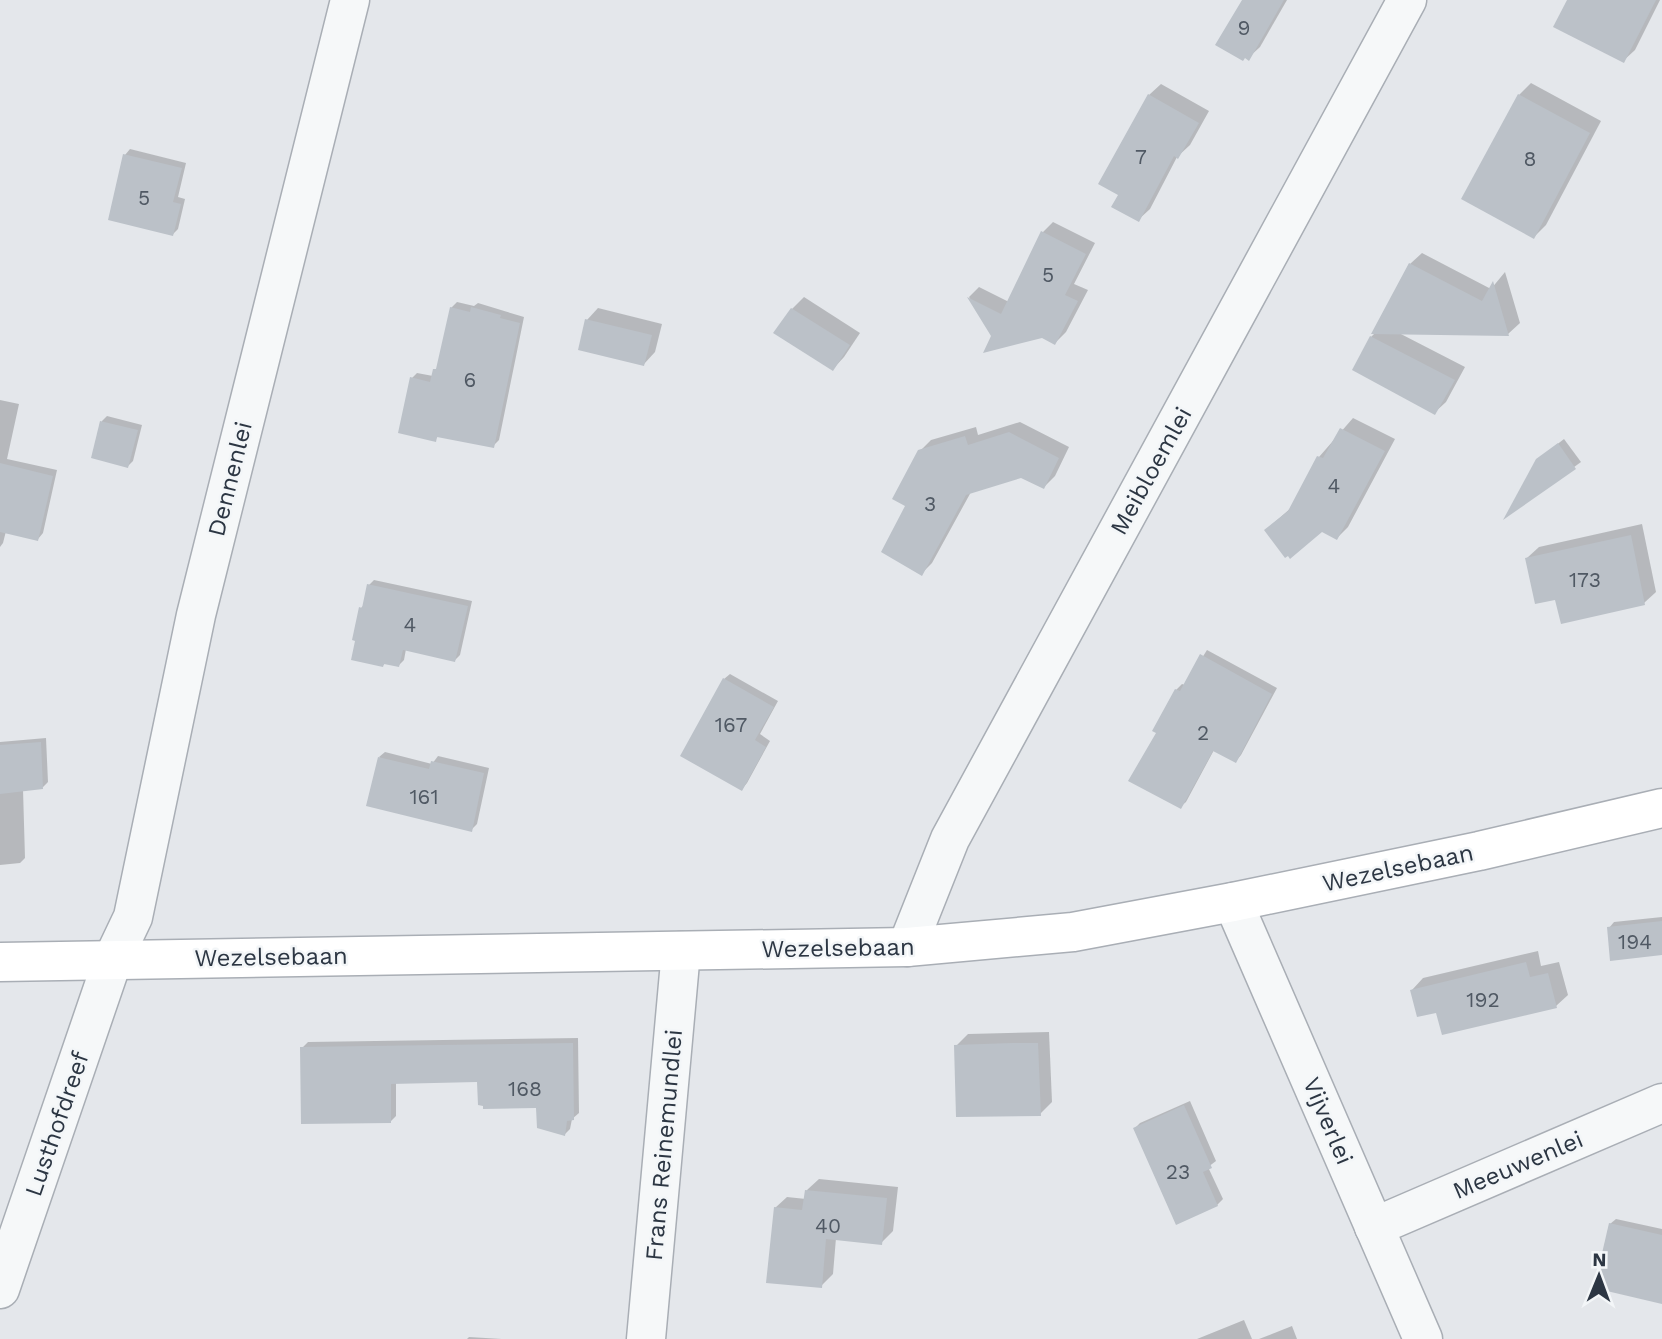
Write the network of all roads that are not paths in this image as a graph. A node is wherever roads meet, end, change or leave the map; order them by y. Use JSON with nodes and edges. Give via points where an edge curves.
{"nodes":[{"id":1,"x":350,"y":0,"type":"edge"},
{"id":2,"x":1407,"y":0,"type":"edge"},
{"id":3,"x":1662,"y":808,"type":"edge"},
{"id":4,"x":1233,"y":902,"type":"junction"},
{"id":5,"x":908,"y":947,"type":"junction"},
{"id":6,"x":681,"y":951,"type":"junction"},
{"id":7,"x":113,"y":959,"type":"junction"},
{"id":8,"x":0,"y":962,"type":"edge"},
{"id":9,"x":1662,"y":1103,"type":"edge"},
{"id":10,"x":1374,"y":1227,"type":"junction"},
{"id":11,"x":0,"y":1289,"type":"edge"},
{"id":12,"x":646,"y":1339,"type":"edge"},
{"id":13,"x":1423,"y":1339,"type":"edge"}],
"edges":[{"from":1,"to":7,"type":"street","name":"Dennenlei","via":[[196,615],[133,916]]},
{"from":2,"to":5,"type":"street","name":"Meibloemlei","via":[[950,839]]},
{"from":3,"to":4,"type":"street","name":"Wezelsebaan"},
{"from":4,"to":5,"type":"street","name":"Wezelsebaan","via":[[1073,932]]},
{"from":4,"to":10,"type":"street","name":"Vijverlei"},
{"from":5,"to":6,"type":"street","name":"Wezelsebaan"},
{"from":6,"to":7,"type":"street","name":"Wezelsebaan"},
{"from":6,"to":12,"type":"street","name":"Frans Reinemundlei"},
{"from":7,"to":8,"type":"street","name":"Wezelsebaan"},
{"from":7,"to":11,"type":"street","name":"Lusthofdreef"},
{"from":9,"to":10,"type":"street","name":"Meeuwenlei"},
{"from":10,"to":13,"type":"street","name":"Vijverlei"}]}
